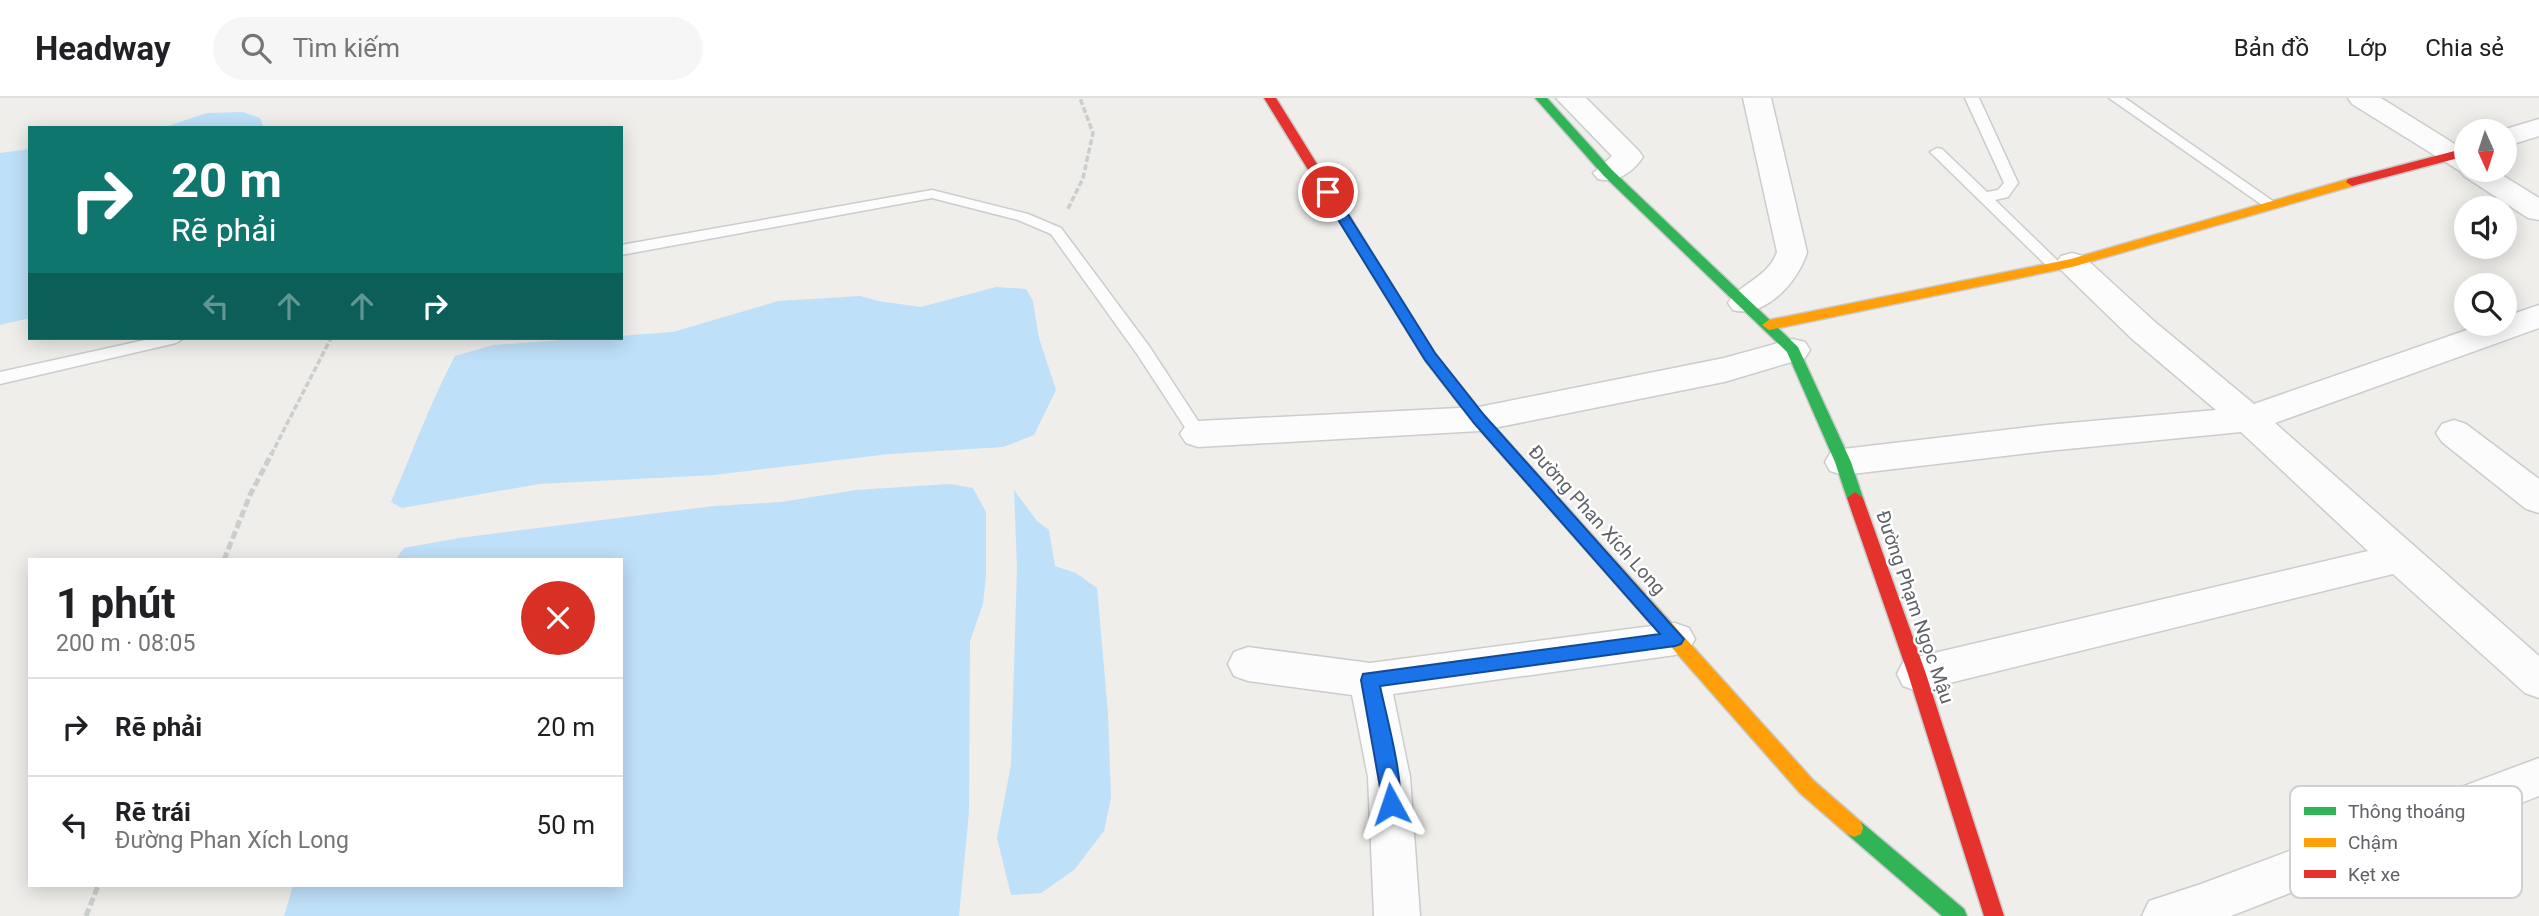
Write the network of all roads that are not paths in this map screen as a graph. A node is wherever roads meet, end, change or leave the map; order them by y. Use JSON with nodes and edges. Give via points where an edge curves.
{"nodes":[{"id":1,"x":1269,"y":98,"type":"edge"},
{"id":2,"x":1541,"y":98,"type":"edge"},
{"id":3,"x":1570,"y":98,"type":"edge"},
{"id":4,"x":1758,"y":98,"type":"edge"},
{"id":5,"x":1972,"y":98,"type":"edge"},
{"id":6,"x":2116,"y":98,"type":"edge"},
{"id":7,"x":2362,"y":98,"type":"edge"},
{"id":8,"x":2539,"y":127,"type":"edge"},
{"id":9,"x":2517,"y":135,"type":"edge"},
{"id":10,"x":1937,"y":152,"type":"dead end"},
{"id":11,"x":2454,"y":154,"type":"edge"},
{"id":12,"x":2454,"y":163,"type":"edge"},
{"id":13,"x":1608,"y":173,"type":"junction"},
{"id":14,"x":2496,"y":182,"type":"edge"},
{"id":15,"x":1984,"y":197,"type":"junction"},
{"id":16,"x":2270,"y":204,"type":"junction"},
{"id":17,"x":2539,"y":211,"type":"edge"},
{"id":18,"x":623,"y":250,"type":"edge"},
{"id":19,"x":2063,"y":265,"type":"junction"},
{"id":20,"x":1744,"y":303,"type":"junction"},
{"id":21,"x":2539,"y":316,"type":"edge"},
{"id":22,"x":1769,"y":325,"type":"junction"},
{"id":23,"x":167,"y":340,"type":"edge"},
{"id":24,"x":1793,"y":350,"type":"junction"},
{"id":25,"x":0,"y":378,"type":"edge"},
{"id":26,"x":1479,"y":419,"type":"junction"},
{"id":27,"x":2249,"y":419,"type":"junction"},
{"id":28,"x":2454,"y":433,"type":"dead end"},
{"id":29,"x":1198,"y":434,"type":"joint"},
{"id":30,"x":1843,"y":462,"type":"junction"},
{"id":31,"x":2539,"y":499,"type":"edge"},
{"id":32,"x":2400,"y":558,"type":"junction"},
{"id":33,"x":1675,"y":639,"type":"junction"},
{"id":34,"x":1248,"y":664,"type":"dead end"},
{"id":35,"x":2532,"y":666,"type":"edge"},
{"id":36,"x":1917,"y":674,"type":"junction"},
{"id":37,"x":1370,"y":680,"type":"junction"},
{"id":38,"x":2539,"y":777,"type":"edge"},
{"id":39,"x":2515,"y":786,"type":"edge"},
{"id":40,"x":2290,"y":872,"type":"edge"},
{"id":41,"x":1397,"y":916,"type":"edge"},
{"id":42,"x":1957,"y":916,"type":"edge"},
{"id":43,"x":1994,"y":916,"type":"edge"},
{"id":44,"x":2165,"y":916,"type":"edge"}],
"edges":[{"from":1,"to":26,"type":"street","name":"Đường Phan Xích Long","via":[[1430,357]]},
{"from":2,"to":13,"type":"street","name":"Đường Phạm Ngọc Mậu"},
{"from":3,"to":13,"type":"street","via":[[1629,156]]},
{"from":4,"to":20,"type":"street","via":[[1792,252],[1781,275]]},
{"from":5,"to":15,"type":"lane","via":[[2011,183],[2003,194]]},
{"from":6,"to":16,"type":"lane"},
{"from":7,"to":11,"type":"street"},
{"from":8,"to":9,"type":"street"},
{"from":10,"to":15,"type":"lane"},
{"from":12,"to":16,"type":"street"},
{"from":13,"to":20,"type":"street","name":"Đường Phạm Ngọc Mậu"},
{"from":14,"to":17,"type":"street"},
{"from":15,"to":19,"type":"lane"},
{"from":16,"to":19,"type":"street"},
{"from":18,"to":29,"type":"lane","via":[[932,194],[1023,217],[1056,231]]},
{"from":19,"to":22,"type":"street"},
{"from":19,"to":27,"type":"street"},
{"from":20,"to":22,"type":"street","name":"Đường Phạm Ngọc Mậu"},
{"from":21,"to":27,"type":"street"},
{"from":22,"to":24,"type":"street","name":"Đường Phạm Ngọc Mậu"},
{"from":23,"to":25,"type":"lane"},
{"from":24,"to":26,"type":"street","via":[[1724,370]]},
{"from":24,"to":30,"type":"street","name":"Đường Phạm Ngọc Mậu"},
{"from":26,"to":29,"type":"street"},
{"from":26,"to":33,"type":"street","name":"Đường Phan Xích Long"},
{"from":27,"to":30,"type":"street"},
{"from":27,"to":32,"type":"street"},
{"from":28,"to":31,"type":"street"},
{"from":30,"to":36,"type":"street","name":"Đường Phạm Ngọc Mậu"},
{"from":32,"to":35,"type":"street"},
{"from":32,"to":36,"type":"street"},
{"from":33,"to":37,"type":"street"},
{"from":33,"to":42,"type":"street","name":"Đường Phan Xích Long","via":[[1807,787]]},
{"from":34,"to":37,"type":"street"},
{"from":36,"to":43,"type":"street","name":"Đường Phạm Ngọc Mậu"},
{"from":37,"to":41,"type":"street","via":[[1389,777]]},
{"from":38,"to":39,"type":"street"},
{"from":40,"to":44,"type":"street"}]}
